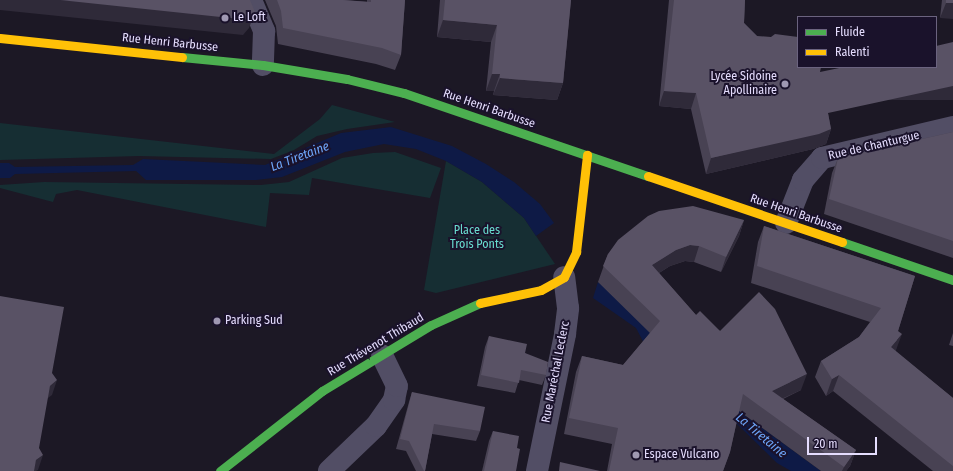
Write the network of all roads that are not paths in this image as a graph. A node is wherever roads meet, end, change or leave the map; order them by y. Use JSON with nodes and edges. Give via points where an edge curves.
{"nodes":[{"id":1,"x":251,"y":0,"type":"edge"},
{"id":2,"x":0,"y":38,"type":"edge"},
{"id":3,"x":264,"y":65,"type":"junction"},
{"id":4,"x":953,"y":127,"type":"edge"},
{"id":5,"x":586,"y":155,"type":"junction"},
{"id":6,"x":786,"y":223,"type":"junction"},
{"id":7,"x":564,"y":277,"type":"junction"},
{"id":8,"x":953,"y":280,"type":"edge"},
{"id":9,"x":379,"y":357,"type":"junction"},
{"id":10,"x":220,"y":471,"type":"edge"},
{"id":11,"x":330,"y":471,"type":"edge"},
{"id":12,"x":537,"y":471,"type":"edge"}],
"edges":[{"from":1,"to":3,"type":"street","via":[[264,32]]},
{"from":2,"to":3,"type":"street","name":"Rue Henri Barbusse"},
{"from":3,"to":5,"type":"street","name":"Rue Henri Barbusse","via":[[347,79],[404,93]]},
{"from":4,"to":6,"type":"street","name":"Rue de Chanturgue","via":[[822,158],[802,180]]},
{"from":5,"to":6,"type":"street","name":"Rue Henri Barbusse"},
{"from":5,"to":7,"type":"street","via":[[576,252]]},
{"from":6,"to":8,"type":"street","name":"Rue Henri Barbusse"},
{"from":7,"to":9,"type":"street","name":"Rue Thévenot Thibaud","via":[[541,290],[482,302],[431,325]]},
{"from":7,"to":12,"type":"street","name":"Rue Maréchal Leclerc","via":[[568,308]]},
{"from":9,"to":10,"type":"street","name":"Rue Thévenot Thibaud","via":[[322,391]]},
{"from":9,"to":11,"type":"street","via":[[397,386],[394,400],[376,426]]}]}
